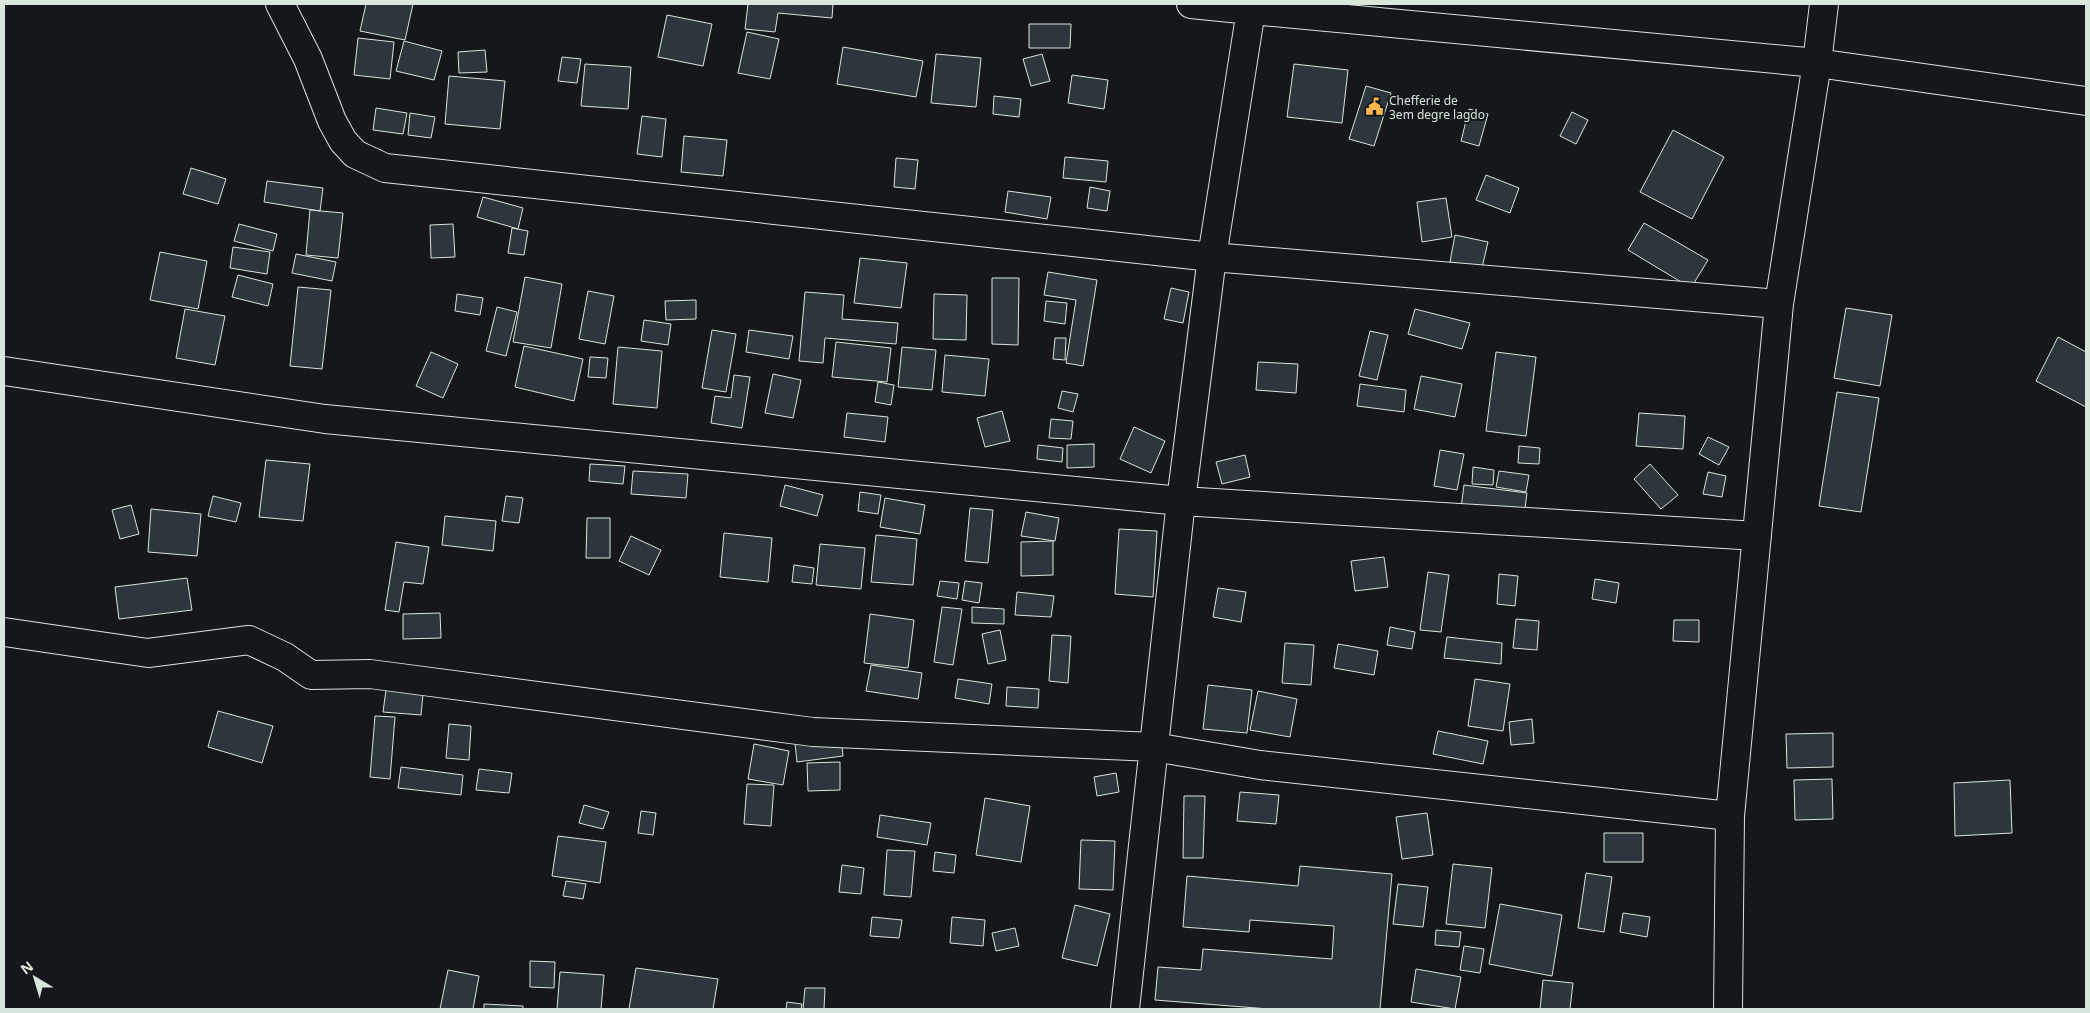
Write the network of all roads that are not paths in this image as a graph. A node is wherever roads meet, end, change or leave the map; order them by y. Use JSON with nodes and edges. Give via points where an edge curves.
{"nodes":[{"id":1,"x":280,"y":4,"type":"edge"},
{"id":2,"x":1191,"y":4,"type":"edge"},
{"id":3,"x":1824,"y":4,"type":"edge"},
{"id":4,"x":1251,"y":7,"type":"edge"},
{"id":5,"x":1818,"y":63,"type":"junction"},
{"id":6,"x":2086,"y":101,"type":"edge"},
{"id":7,"x":1212,"y":257,"type":"junction"},
{"id":8,"x":1779,"y":304,"type":"junction"},
{"id":9,"x":4,"y":371,"type":"edge"},
{"id":10,"x":1181,"y":501,"type":"junction"},
{"id":11,"x":1757,"y":536,"type":"junction"},
{"id":12,"x":4,"y":632,"type":"edge"},
{"id":13,"x":1154,"y":747,"type":"junction"},
{"id":14,"x":1730,"y":816,"type":"junction"},
{"id":15,"x":1125,"y":1009,"type":"edge"},
{"id":16,"x":1728,"y":1009,"type":"edge"}],
"edges":[{"from":1,"to":7,"type":"street","via":[[308,59],[343,142],[355,154],[385,168]]},
{"from":2,"to":4,"type":"street"},
{"from":3,"to":5,"type":"street"},
{"from":4,"to":5,"type":"street"},
{"from":4,"to":7,"type":"street"},
{"from":5,"to":6,"type":"street"},
{"from":5,"to":8,"type":"street"},
{"from":7,"to":8,"type":"street"},
{"from":7,"to":10,"type":"street"},
{"from":8,"to":11,"type":"street"},
{"from":9,"to":10,"type":"street","via":[[325,418]]},
{"from":10,"to":11,"type":"street"},
{"from":10,"to":13,"type":"street"},
{"from":11,"to":14,"type":"street"},
{"from":12,"to":13,"type":"street","via":[[148,653],[249,640],[311,675],[370,674],[813,732]]},
{"from":13,"to":14,"type":"street","via":[[1260,765]]},
{"from":13,"to":15,"type":"street"},
{"from":14,"to":16,"type":"street"}]}
